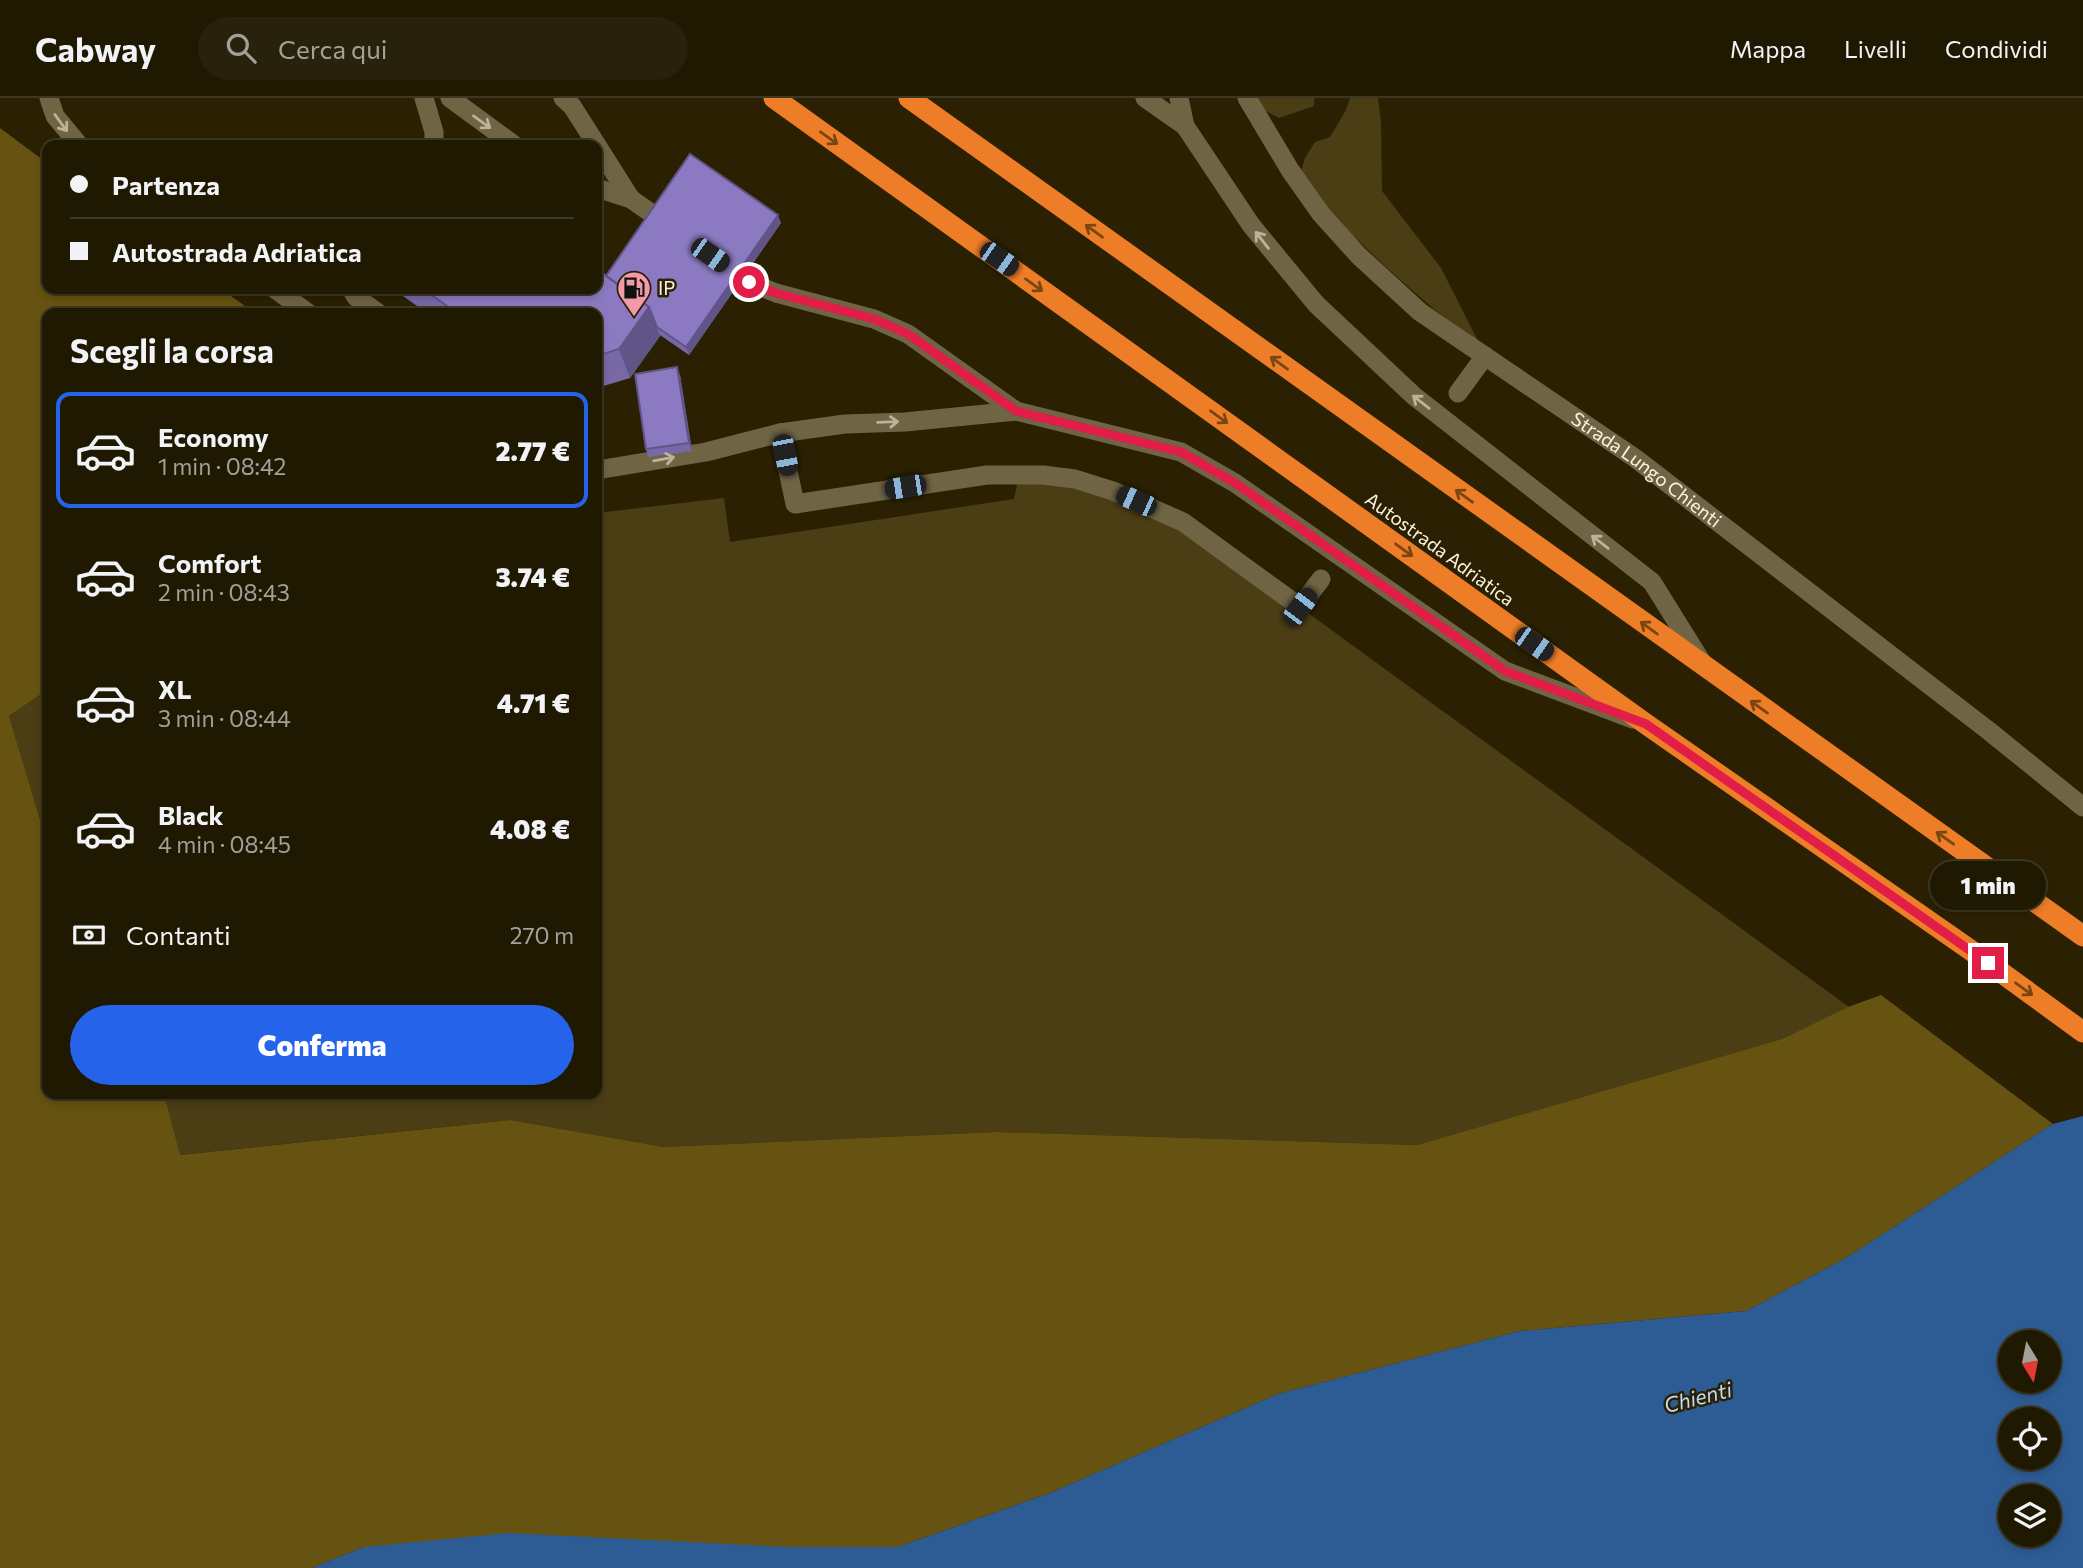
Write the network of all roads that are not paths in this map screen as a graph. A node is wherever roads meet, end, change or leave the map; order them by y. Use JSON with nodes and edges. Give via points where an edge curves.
{"nodes":[{"id":1,"x":49,"y":98,"type":"edge"},
{"id":2,"x":424,"y":98,"type":"edge"},
{"id":3,"x":450,"y":98,"type":"edge"},
{"id":4,"x":563,"y":98,"type":"edge"},
{"id":5,"x":774,"y":98,"type":"edge"},
{"id":6,"x":909,"y":98,"type":"edge"},
{"id":7,"x":1145,"y":98,"type":"edge"},
{"id":8,"x":1179,"y":98,"type":"edge"},
{"id":9,"x":1247,"y":98,"type":"edge"},
{"id":10,"x":1185,"y":126,"type":"junction"},
{"id":11,"x":75,"y":140,"type":"edge"},
{"id":12,"x":435,"y":140,"type":"edge"},
{"id":13,"x":507,"y":140,"type":"edge"},
{"id":14,"x":594,"y":140,"type":"edge"},
{"id":15,"x":602,"y":153,"type":"edge"},
{"id":16,"x":602,"y":190,"type":"edge"},
{"id":17,"x":631,"y":199,"type":"junction"},
{"id":18,"x":685,"y":237,"type":"edge"},
{"id":19,"x":706,"y":252,"type":"edge"},
{"id":20,"x":282,"y":294,"type":"edge"},
{"id":21,"x":354,"y":294,"type":"edge"},
{"id":22,"x":301,"y":308,"type":"edge"},
{"id":23,"x":371,"y":308,"type":"edge"},
{"id":24,"x":1485,"y":356,"type":"junction"},
{"id":25,"x":1458,"y":393,"type":"dead end"},
{"id":26,"x":1016,"y":411,"type":"junction"},
{"id":27,"x":780,"y":433,"type":"junction"},
{"id":28,"x":602,"y":469,"type":"edge"},
{"id":29,"x":1321,"y":579,"type":"dead end"},
{"id":30,"x":1705,"y":668,"type":"junction"},
{"id":31,"x":1646,"y":724,"type":"junction"},
{"id":32,"x":2083,"y":807,"type":"edge"},
{"id":33,"x":2083,"y":936,"type":"edge"},
{"id":34,"x":2083,"y":1032,"type":"edge"}],
"edges":[{"from":1,"to":11,"type":"lane","one_way":true,"via":[[55,116]]},
{"from":2,"to":12,"type":"lane"},
{"from":3,"to":13,"type":"lane","one_way":true},
{"from":4,"to":14,"type":"lane"},
{"from":5,"to":31,"type":"highway","name":"Autostrada Adriatica","one_way":true},
{"from":30,"to":6,"type":"highway","one_way":true},
{"from":7,"to":10,"type":"lane"},
{"from":8,"to":10,"type":"lane"},
{"from":9,"to":24,"type":"lane","name":"Strada Lungo Chienti","via":[[1321,214],[1359,256],[1420,312]]},
{"from":30,"to":10,"type":"lane","one_way":true,"via":[[1652,582],[1414,396],[1316,304],[1251,225]]},
{"from":15,"to":17,"type":"lane"},
{"from":16,"to":17,"type":"lane"},
{"from":17,"to":18,"type":"lane"},
{"from":19,"to":26,"type":"lane","via":[[749,282],[776,293],[874,319],[908,334]]},
{"from":20,"to":22,"type":"lane"},
{"from":21,"to":23,"type":"lane"},
{"from":24,"to":25,"type":"lane"},
{"from":24,"to":32,"type":"lane","name":"Strada Lungo Chienti","via":[[1635,458]]},
{"from":27,"to":26,"type":"lane","one_way":true},
{"from":26,"to":31,"type":"lane","via":[[1181,452],[1235,483],[1505,671]]},
{"from":28,"to":27,"type":"lane","one_way":true,"via":[[706,452]]},
{"from":27,"to":29,"type":"lane","via":[[795,504],[987,475],[1075,479],[1183,522],[1300,607]]},
{"from":33,"to":30,"type":"highway","one_way":true},
{"from":31,"to":34,"type":"highway","name":"Autostrada Adriatica","one_way":true}]}
